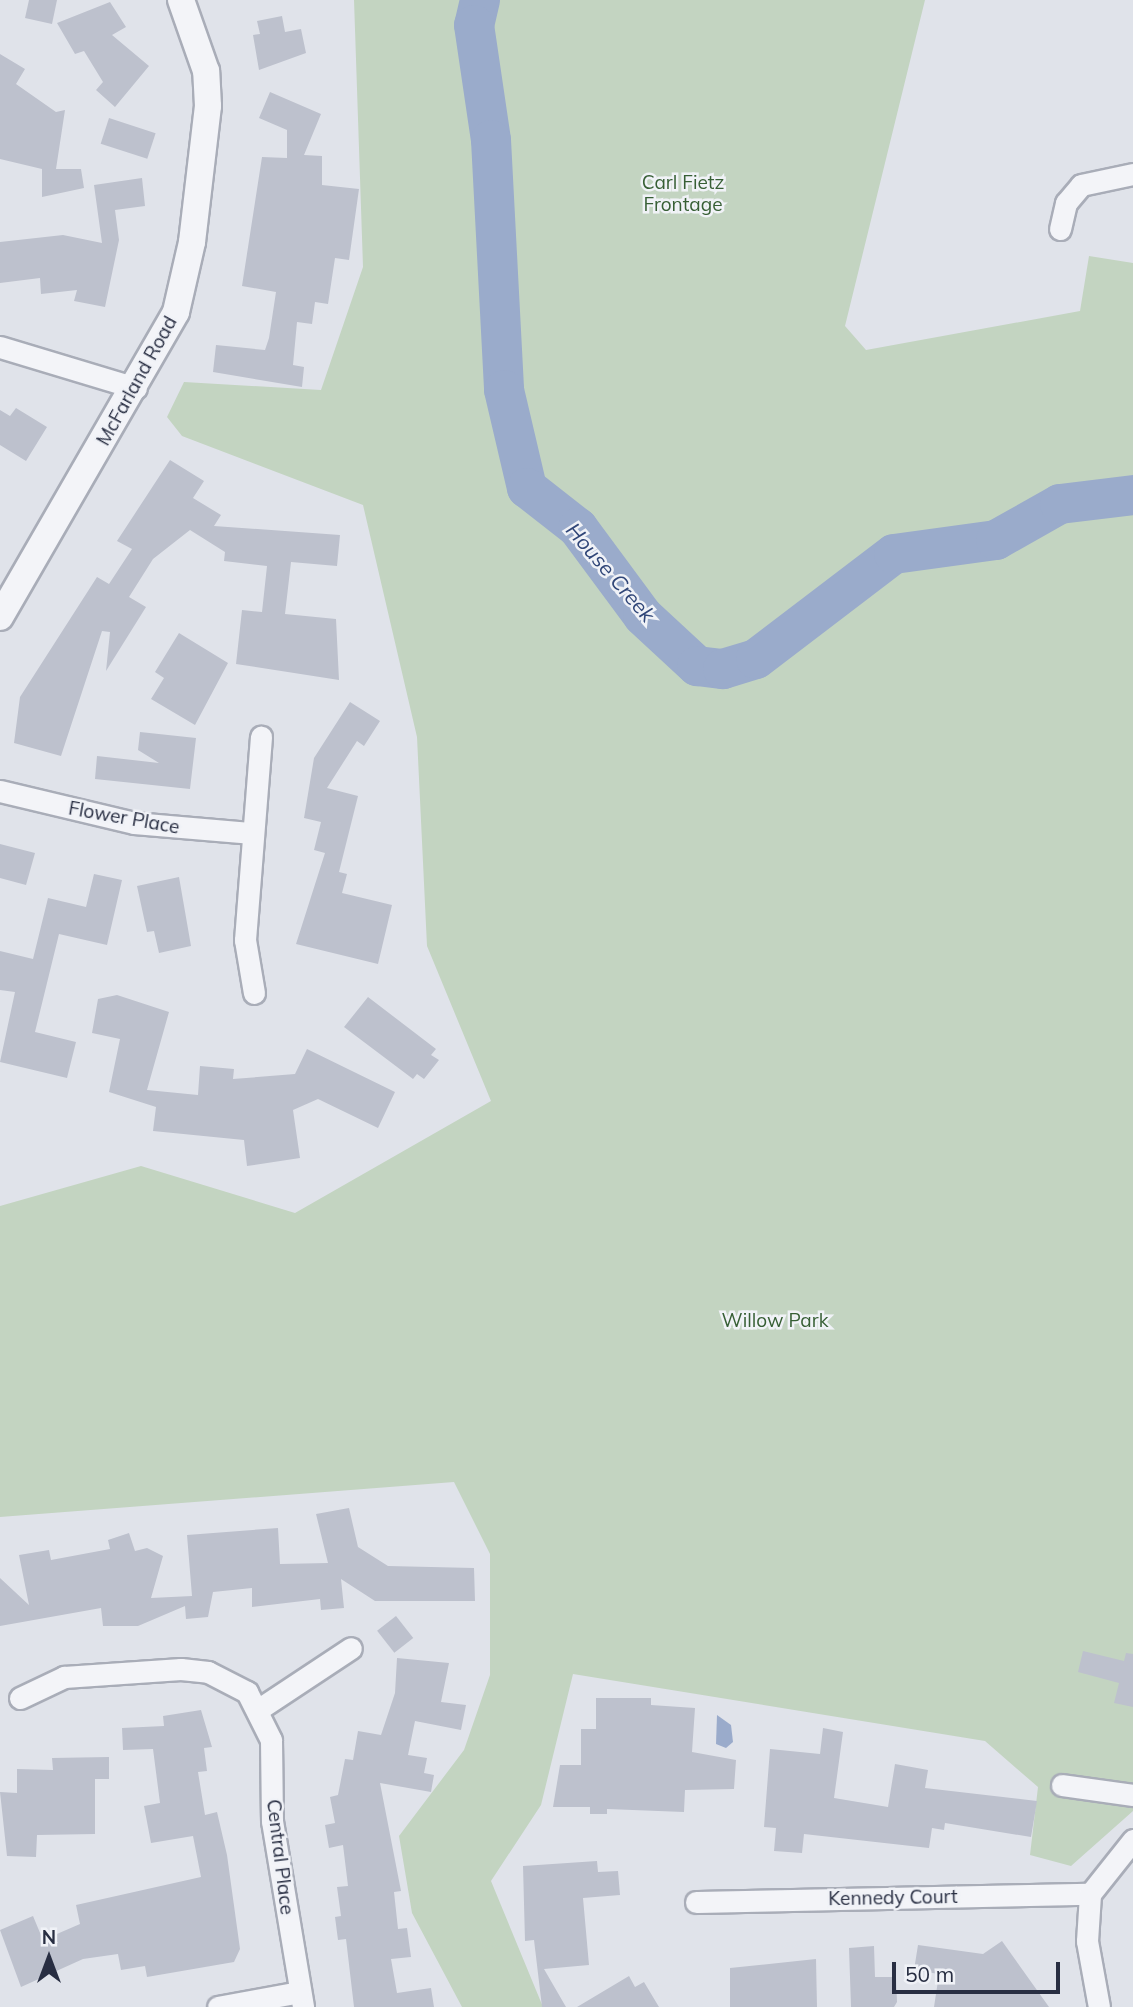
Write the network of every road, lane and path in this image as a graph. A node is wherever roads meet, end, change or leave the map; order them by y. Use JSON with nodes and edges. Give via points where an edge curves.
{"nodes":[{"id":1,"x":181,"y":0,"type":"edge"},
{"id":2,"x":1133,"y":174,"type":"edge"},
{"id":3,"x":1060,"y":229,"type":"dead end"},
{"id":4,"x":0,"y":347,"type":"edge"},
{"id":5,"x":136,"y":388,"type":"junction"},
{"id":6,"x":0,"y":617,"type":"edge"},
{"id":7,"x":261,"y":737,"type":"dead end"},
{"id":8,"x":0,"y":791,"type":"edge"},
{"id":9,"x":250,"y":833,"type":"junction"},
{"id":10,"x":254,"y":993,"type":"dead end"},
{"id":11,"x":351,"y":1648,"type":"dead end"},
{"id":12,"x":20,"y":1698,"type":"dead end"},
{"id":13,"x":259,"y":1709,"type":"junction"},
{"id":14,"x":1062,"y":1786,"type":"dead end"},
{"id":15,"x":1133,"y":1795,"type":"edge"},
{"id":16,"x":1133,"y":1840,"type":"edge"},
{"id":17,"x":1090,"y":1894,"type":"junction"},
{"id":18,"x":696,"y":1902,"type":"dead end"},
{"id":19,"x":301,"y":1999,"type":"edge"},
{"id":20,"x":218,"y":2007,"type":"edge"},
{"id":21,"x":1098,"y":2007,"type":"edge"}],
"edges":[{"from":1,"to":5,"type":"street","name":"McFarland Road","via":[[206,71],[206,144],[176,312]]},
{"from":2,"to":3,"type":"street","via":[[1081,185],[1066,203]]},
{"from":4,"to":5,"type":"street"},
{"from":5,"to":6,"type":"street","name":"McFarland Road"},
{"from":7,"to":9,"type":"street"},
{"from":8,"to":9,"type":"street","name":"Flower Place","via":[[134,823]]},
{"from":9,"to":10,"type":"street","via":[[244,940]]},
{"from":11,"to":13,"type":"street"},
{"from":12,"to":13,"type":"street","name":"Central Place","via":[[64,1677],[181,1669],[230,1682]]},
{"from":13,"to":19,"type":"street","name":"Central Place","via":[[271,1740],[272,1821]]},
{"from":14,"to":15,"type":"street"},
{"from":16,"to":17,"type":"street"},
{"from":17,"to":18,"type":"street","name":"Kennedy Court"},
{"from":17,"to":21,"type":"street","via":[[1087,1941]]},
{"from":19,"to":20,"type":"street"}]}
